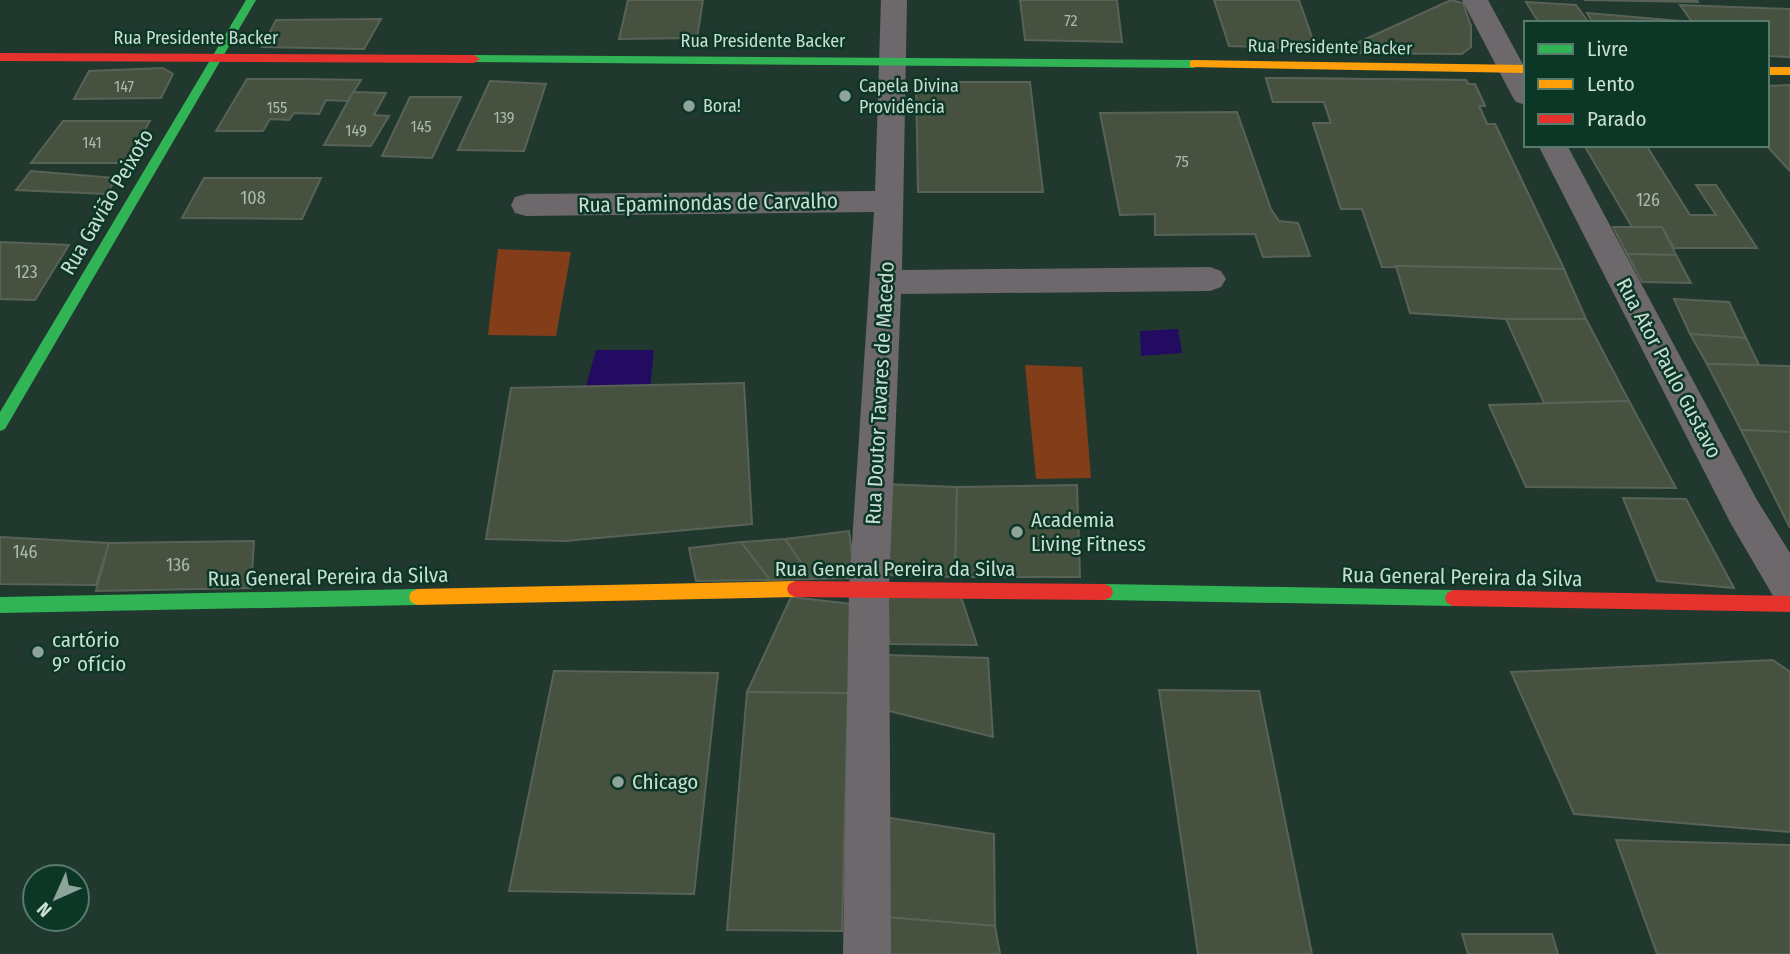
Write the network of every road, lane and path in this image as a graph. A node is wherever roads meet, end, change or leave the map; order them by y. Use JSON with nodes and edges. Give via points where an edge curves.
{"nodes":[{"id":1,"x":251,"y":0,"type":"edge"},
{"id":2,"x":894,"y":0,"type":"edge"},
{"id":3,"x":1475,"y":0,"type":"edge"},
{"id":4,"x":0,"y":57,"type":"edge"},
{"id":5,"x":215,"y":58,"type":"junction"},
{"id":6,"x":894,"y":60,"type":"junction"},
{"id":7,"x":1519,"y":69,"type":"edge"},
{"id":8,"x":1769,"y":71,"type":"edge"},
{"id":9,"x":1790,"y":71,"type":"edge"},
{"id":10,"x":1524,"y":88,"type":"edge"},
{"id":11,"x":1553,"y":147,"type":"edge"},
{"id":12,"x":890,"y":201,"type":"junction"},
{"id":13,"x":526,"y":205,"type":"dead end"},
{"id":14,"x":1210,"y":279,"type":"dead end"},
{"id":15,"x":885,"y":282,"type":"junction"},
{"id":16,"x":0,"y":425,"type":"edge"},
{"id":17,"x":869,"y":588,"type":"junction"},
{"id":18,"x":1790,"y":588,"type":"edge"},
{"id":19,"x":1790,"y":604,"type":"edge"},
{"id":20,"x":0,"y":605,"type":"edge"},
{"id":21,"x":867,"y":954,"type":"edge"}],
"edges":[{"from":1,"to":5,"type":"street","name":"Rua Gavião Peixoto"},
{"from":2,"to":6,"type":"street","name":"Rua Doutor Tavares de Macedo"},
{"from":3,"to":7,"type":"street"},
{"from":4,"to":5,"type":"street","name":"Rua Presidente Backer"},
{"from":5,"to":6,"type":"street","name":"Rua Presidente Backer"},
{"from":5,"to":16,"type":"street","name":"Rua Gavião Peixoto"},
{"from":6,"to":7,"type":"street","name":"Rua Presidente Backer"},
{"from":6,"to":12,"type":"street","name":"Rua Doutor Tavares de Macedo"},
{"from":7,"to":10,"type":"street"},
{"from":8,"to":9,"type":"street"},
{"from":11,"to":18,"type":"street","name":"Rua Ator Paulo Gustavo","via":[[1744,512]]},
{"from":12,"to":13,"type":"street","name":"Rua Epaminondas de Carvalho"},
{"from":12,"to":15,"type":"street","name":"Rua Doutor Tavares de Macedo"},
{"from":14,"to":15,"type":"street"},
{"from":15,"to":17,"type":"street","name":"Rua Doutor Tavares de Macedo"},
{"from":17,"to":19,"type":"street","name":"Rua General Pereira da Silva"},
{"from":17,"to":20,"type":"street","name":"Rua General Pereira da Silva"},
{"from":17,"to":21,"type":"street","name":"Rua Doutor Tavares de Macedo"}]}
